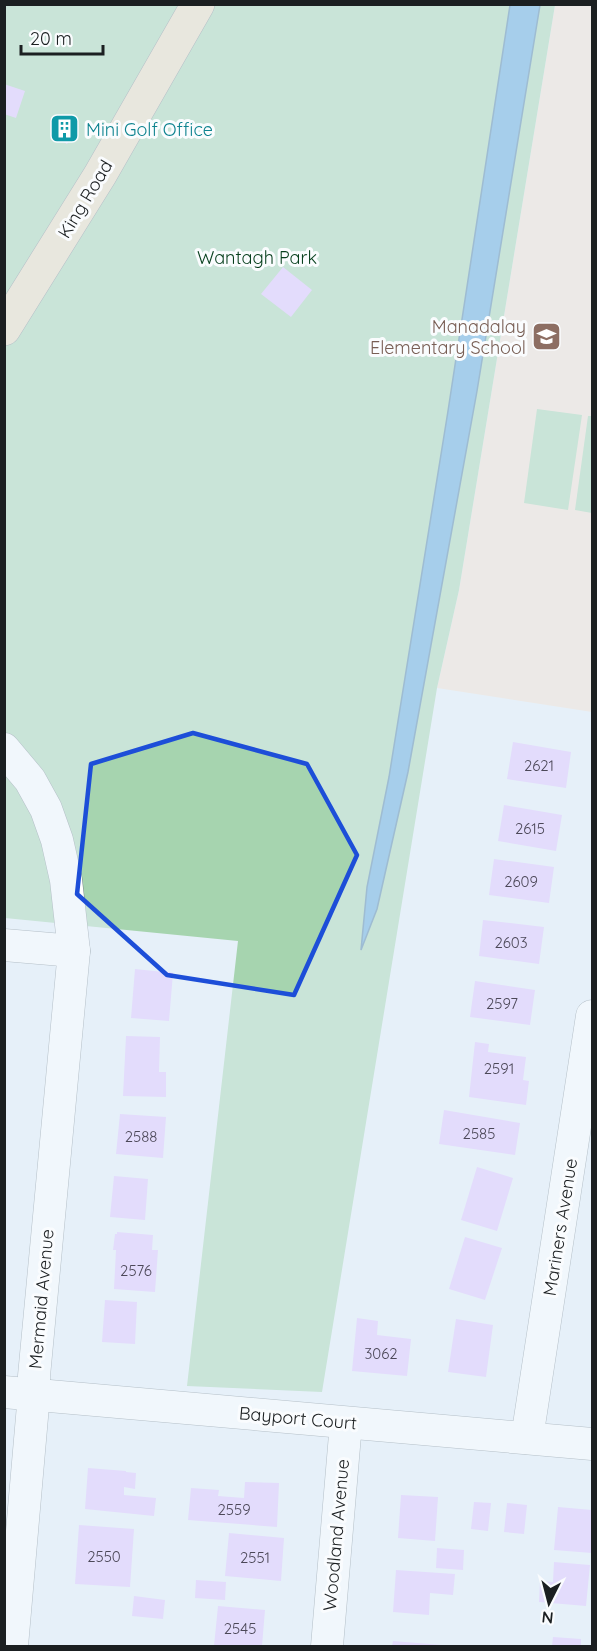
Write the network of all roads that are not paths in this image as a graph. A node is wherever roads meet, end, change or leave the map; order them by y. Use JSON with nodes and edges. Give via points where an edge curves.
{"nodes":[{"id":1,"x":198,"y":4,"type":"edge"},
{"id":2,"x":4,"y":329,"type":"edge"},
{"id":3,"x":4,"y":749,"type":"edge"},
{"id":4,"x":4,"y":945,"type":"edge"},
{"id":5,"x":74,"y":951,"type":"junction"},
{"id":6,"x":592,"y":1016,"type":"edge"},
{"id":7,"x":19,"y":1393,"type":"edge"},
{"id":8,"x":346,"y":1423,"type":"junction"},
{"id":9,"x":526,"y":1438,"type":"junction"},
{"id":10,"x":592,"y":1444,"type":"edge"},
{"id":11,"x":12,"y":1647,"type":"edge"},
{"id":12,"x":327,"y":1647,"type":"edge"}],
"edges":[{"from":1,"to":2,"type":"street","name":"King Road","via":[[100,175]]},
{"from":3,"to":5,"type":"street","name":"Mermaid Avenue","via":[[30,780],[57,840]]},
{"from":4,"to":5,"type":"street"},
{"from":5,"to":7,"type":"street","name":"Mermaid Avenue","via":[[35,1364]]},
{"from":6,"to":9,"type":"street","name":"Mariners Avenue"},
{"from":7,"to":8,"type":"street","name":"Bayport Court"},
{"from":7,"to":11,"type":"street","name":"Mermaid Avenue"},
{"from":8,"to":9,"type":"street","name":"Bayport Court"},
{"from":8,"to":12,"type":"street","name":"Woodland Avenue"},
{"from":9,"to":10,"type":"street","name":"Bayport Court"}]}
